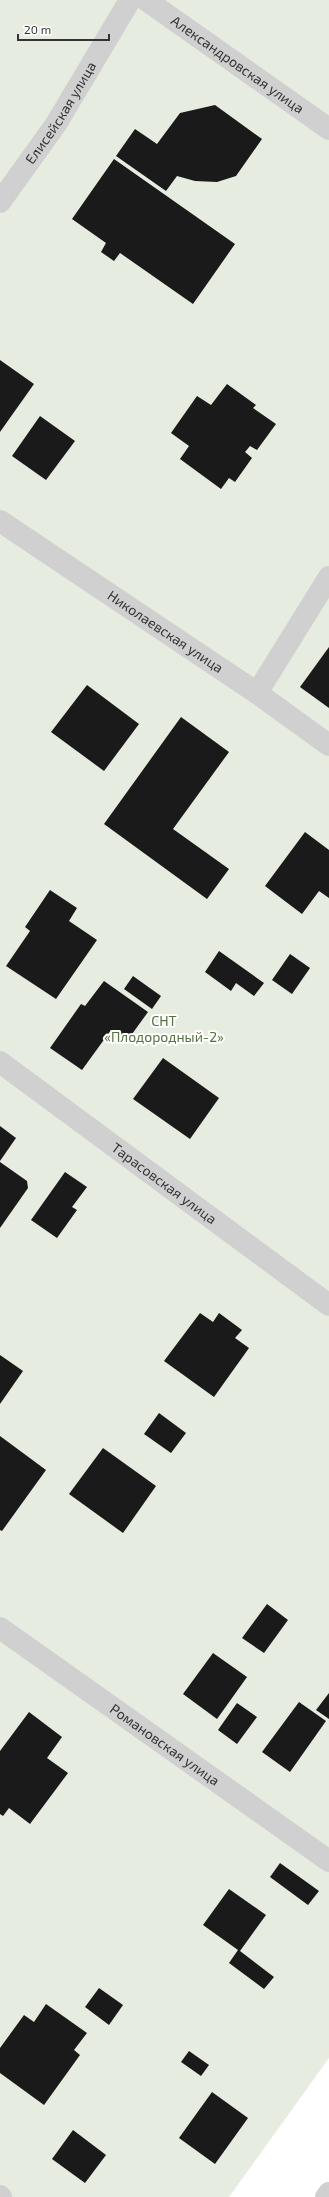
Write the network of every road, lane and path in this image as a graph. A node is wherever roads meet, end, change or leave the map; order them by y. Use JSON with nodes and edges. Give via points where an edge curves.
{"nodes":[{"id":1,"x":130,"y":0,"type":"edge"},
{"id":2,"x":146,"y":0,"type":"edge"},
{"id":3,"x":329,"y":129,"type":"edge"},
{"id":4,"x":0,"y":202,"type":"edge"},
{"id":5,"x":0,"y":521,"type":"edge"},
{"id":6,"x":329,"y":577,"type":"edge"},
{"id":7,"x":257,"y":693,"type":"junction"},
{"id":8,"x":329,"y":745,"type":"edge"},
{"id":9,"x":0,"y":1062,"type":"edge"},
{"id":10,"x":329,"y":1305,"type":"edge"},
{"id":11,"x":0,"y":1628,"type":"edge"},
{"id":12,"x":329,"y":1861,"type":"edge"},
{"id":13,"x":329,"y":2193,"type":"edge"},
{"id":14,"x":326,"y":2197,"type":"edge"}],
"edges":[{"from":1,"to":4,"type":"street","name":"Елисейская улица","via":[[56,124]]},
{"from":2,"to":3,"type":"street","name":"Александровская улица"},
{"from":5,"to":7,"type":"street","name":"Николаевская улица"},
{"from":6,"to":7,"type":"street"},
{"from":7,"to":8,"type":"street","name":"Николаевская улица"},
{"from":9,"to":10,"type":"street","name":"Тарасовская улица"},
{"from":11,"to":12,"type":"street","name":"Романовская улица"},
{"from":13,"to":14,"type":"street"}]}
